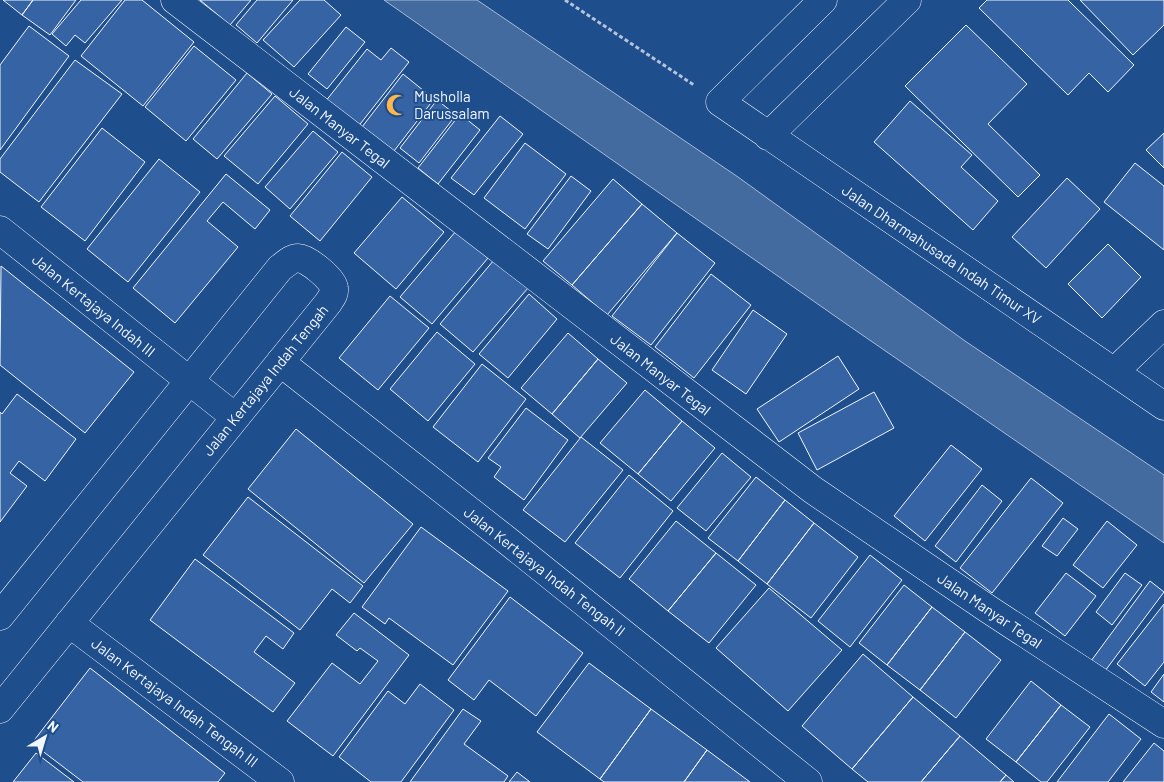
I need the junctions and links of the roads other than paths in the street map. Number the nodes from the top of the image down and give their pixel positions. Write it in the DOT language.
graph roads {
  1 [pos="175,0"];
  2 [pos="823,0"];
  3 [pos="907,0"];
  4 [pos="768,136"];
  5 [pos="0,230"];
  6 [pos="1164,324"];
  7 [pos="280,362"];
  8 [pos="1114,372"];
  9 [pos="188,380"];
  10 [pos="1164,406"];
  11 [pos="235,418"];
  12 [pos="0,616"];
  13 [pos="69,623"];
  14 [pos="0,709"];
  15 [pos="1164,724"];
  16 [pos="280,782"];
  17 [pos="808,782"];
  1 -- 15 [label="street, Jalan Manyar Tegal"];
  2 -- 4 [label="street, Jalan Dharmahusada Indah Timur XV"];
  3 -- 4 [label="street"];
  4 -- 8 [label="street, Jalan Dharmahusada Indah Timur XV"];
  5 -- 9 [label="street, Jalan Kertajaya Indah III"];
  6 -- 8 [label="street"];
  7 -- 9 [label="street, Jalan Kertajaya Indah Tengah"];
  7 -- 11 [label="street, Jalan Kertajaya Indah Tengah"];
  7 -- 17 [label="street, Jalan Kertajaya Indah Tengah II"];
  8 -- 10 [label="street, Jalan Dharmahusada Indah Timur XV"];
  9 -- 11 [label="street, Jalan Kertajaya Indah III"];
  9 -- 12 [label="street, Jalan Kertajaya Indah Tengah"];
  11 -- 13 [label="street, Jalan Kertajaya Indah Tengah"];
  13 -- 14 [label="street, Jalan Kertajaya Indah Tengah"];
  13 -- 16 [label="street, Jalan Kertajaya Indah Tengah III"];
}
